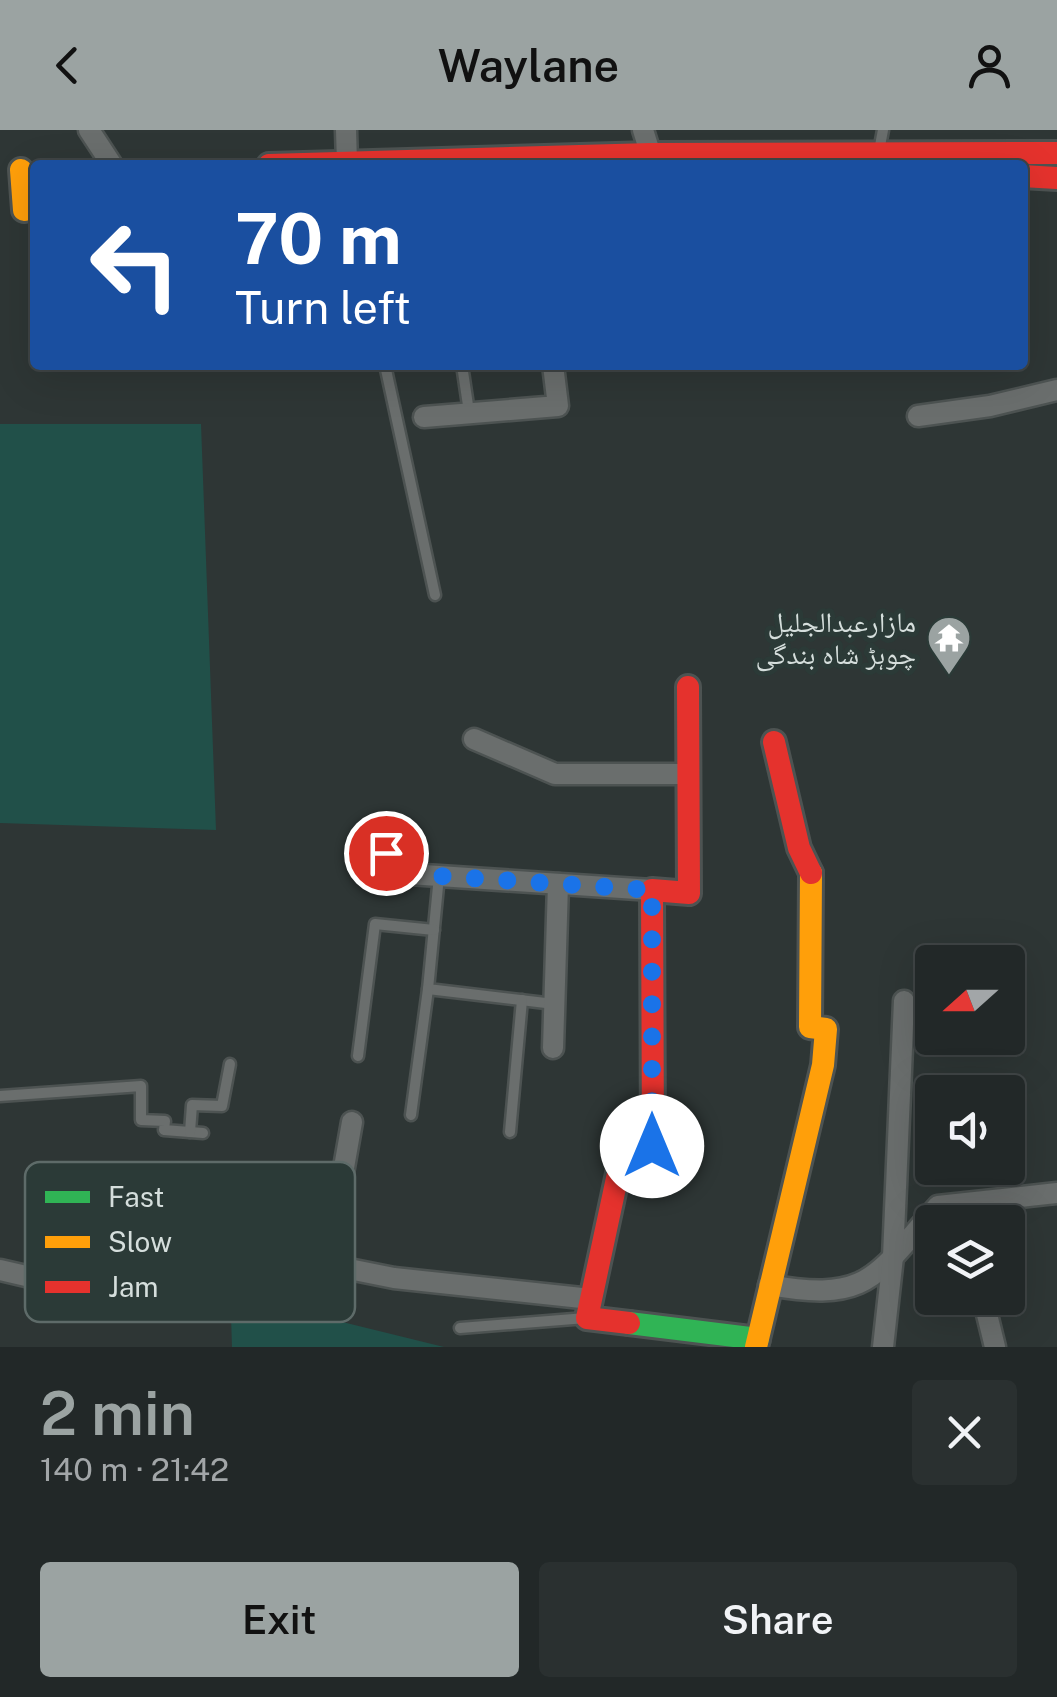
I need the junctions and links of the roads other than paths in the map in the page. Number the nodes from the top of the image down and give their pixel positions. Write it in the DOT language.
graph roads {
  1 [pos="89,130"];
  2 [pos="346,130"];
  3 [pos="643,130"];
  4 [pos="880,141"];
  5 [pos="1057,153"];
  6 [pos="652,159"];
  7 [pos="109,160"];
  8 [pos="347,160"];
  9 [pos="576,160"];
  10 [pos="19,170"];
  11 [pos="1028,176"];
  12 [pos="1057,178"];
  13 [pos="0,210"];
  14 [pos="30,210"];
  15 [pos="386,370"];
  16 [pos="463,370"];
  17 [pos="554,370"];
  18 [pos="1057,390"];
  19 [pos="469,414"];
  20 [pos="918,416"];
  21 [pos="424,418"];
  22 [pos="436,595"];
  23 [pos="688,687"];
  24 [pos="474,739"];
  25 [pos="774,742"];
  26 [pos="688,774"];
  27 [pos="386,853"];
  28 [pos="439,876"];
  29 [pos="558,884"];
  30 [pos="652,890"];
  31 [pos="434,930"];
  32 [pos="428,990"];
  33 [pos="522,1000"];
  34 [pos="904,1001"];
  35 [pos="555,1004"];
  36 [pos="554,1048"];
  37 [pos="358,1056"];
  38 [pos="230,1064"];
  39 [pos="0,1096"];
  40 [pos="411,1114"];
  41 [pos="352,1122"];
  42 [pos="190,1132"];
  43 [pos="510,1132"];
  44 [pos="203,1133"];
  45 [pos="345,1162"];
  46 [pos="1057,1193"];
  47 [pos="993,1205"];
  48 [pos="915,1231"];
  49 [pos="892,1256"];
  50 [pos="0,1270"];
  51 [pos="355,1270"];
  52 [pos="25,1276"];
  53 [pos="769,1285"];
  54 [pos="589,1308"];
  55 [pos="987,1315"];
  56 [pos="460,1328"];
  57 [pos="757,1343"];
  58 [pos="883,1347"];
  59 [pos="995,1347"];
  1 -- 7 [label="street"];
  2 -- 8 [label="street"];
  3 -- 6 [label="street"];
  4 -- 5 [label="street"];
  4 -- 6 [label="street"];
  6 -- 9 [label="street"];
  10 -- 14 [label="street"];
  11 -- 12 [label="street"];
  13 -- 14 [label="street"];
  15 -- 22 [label="lane"];
  16 -- 19 [label="lane"];
  17 -- 19 [label="street"];
  18 -- 20 [label="street"];
  19 -- 21 [label="street"];
  23 -- 26 [label="street"];
  24 -- 26 [label="street"];
  25 -- 53 [label="street"];
  26 -- 30 [label="street"];
  27 -- 28 [label="street"];
  28 -- 29 [label="street"];
  28 -- 31 [label="lane"];
  29 -- 30 [label="street"];
  29 -- 35 [label="street"];
  30 -- 54 [label="street"];
  31 -- 32 [label="lane"];
  31 -- 37 [label="lane"];
  32 -- 33 [label="lane"];
  32 -- 40 [label="lane"];
  33 -- 35 [label="lane"];
  33 -- 43 [label="lane"];
  34 -- 49 [label="street"];
  35 -- 36 [label="street"];
  38 -- 42 [label="lane"];
  39 -- 42 [label="lane"];
  41 -- 45 [label="street"];
  42 -- 44 [label="lane"];
  46 -- 47 [label="street"];
  48 -- 49 [label="street"];
  49 -- 53 [label="street"];
  49 -- 58 [label="street"];
  50 -- 52 [label="street"];
  51 -- 54 [label="street"];
  53 -- 57 [label="street"];
  54 -- 56 [label="lane"];
  54 -- 57 [label="street"];
  55 -- 59 [label="street"];
}
